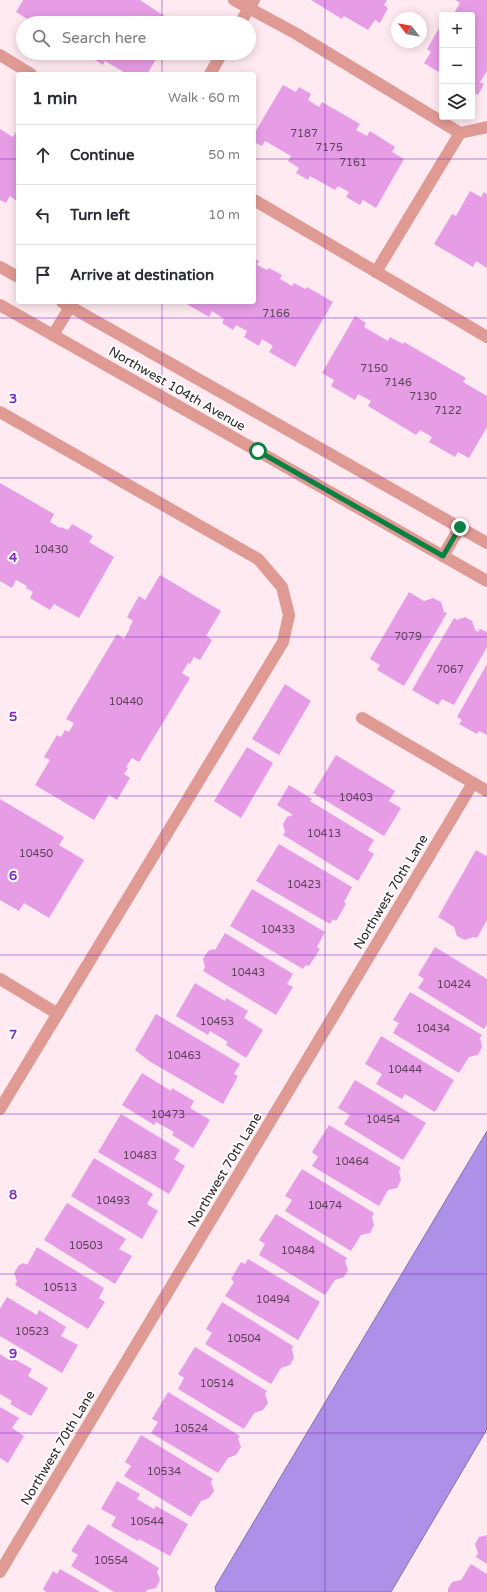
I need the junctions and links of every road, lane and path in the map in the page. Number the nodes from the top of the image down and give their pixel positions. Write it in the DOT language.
graph roads {
  1 [pos="234,0"];
  2 [pos="251,5"];
  3 [pos="244,16"];
  4 [pos="0,55"];
  5 [pos="218,60"];
  6 [pos="28,72"];
  7 [pos="211,72"];
  8 [pos="487,127"];
  9 [pos="460,133"];
  10 [pos="256,201"];
  11 [pos="0,267"];
  12 [pos="376,272"];
  13 [pos="16,276"];
  14 [pos="0,304"];
  15 [pos="69,304"];
  16 [pos="53,334"];
  17 [pos="487,337"];
  18 [pos="0,412"];
  19 [pos="460,527"];
  20 [pos="487,543"];
  21 [pos="443,556"];
  22 [pos="487,581"];
  23 [pos="362,718"];
  24 [pos="473,783"];
  25 [pos="487,791"];
  26 [pos="0,979"];
  27 [pos="58,1014"];
  28 [pos="0,1109"];
  29 [pos="0,1572"];
  1 -- 2 [label="street"];
  2 -- 3 [label="street"];
  2 -- 9 [label="street"];
  4 -- 6 [label="street"];
  5 -- 7 [label="street"];
  8 -- 9 [label="street"];
  9 -- 12 [label="street"];
  10 -- 12 [label="street"];
  11 -- 13 [label="street"];
  12 -- 17 [label="street"];
  14 -- 16 [label="street, Northwest 104th Avenue"];
  15 -- 16 [label="street"];
  15 -- 19 [label="street, Northwest 104th Avenue"];
  16 -- 21 [label="street, Northwest 104th Avenue"];
  18 -- 27 [label="street"];
  19 -- 20 [label="street, Northwest 104th Avenue"];
  19 -- 21 [label="street"];
  21 -- 22 [label="street, Northwest 104th Avenue"];
  23 -- 24 [label="street"];
  24 -- 25 [label="street"];
  24 -- 29 [label="street, Northwest 70th Lane"];
  26 -- 27 [label="street"];
  27 -- 28 [label="street"];
}
